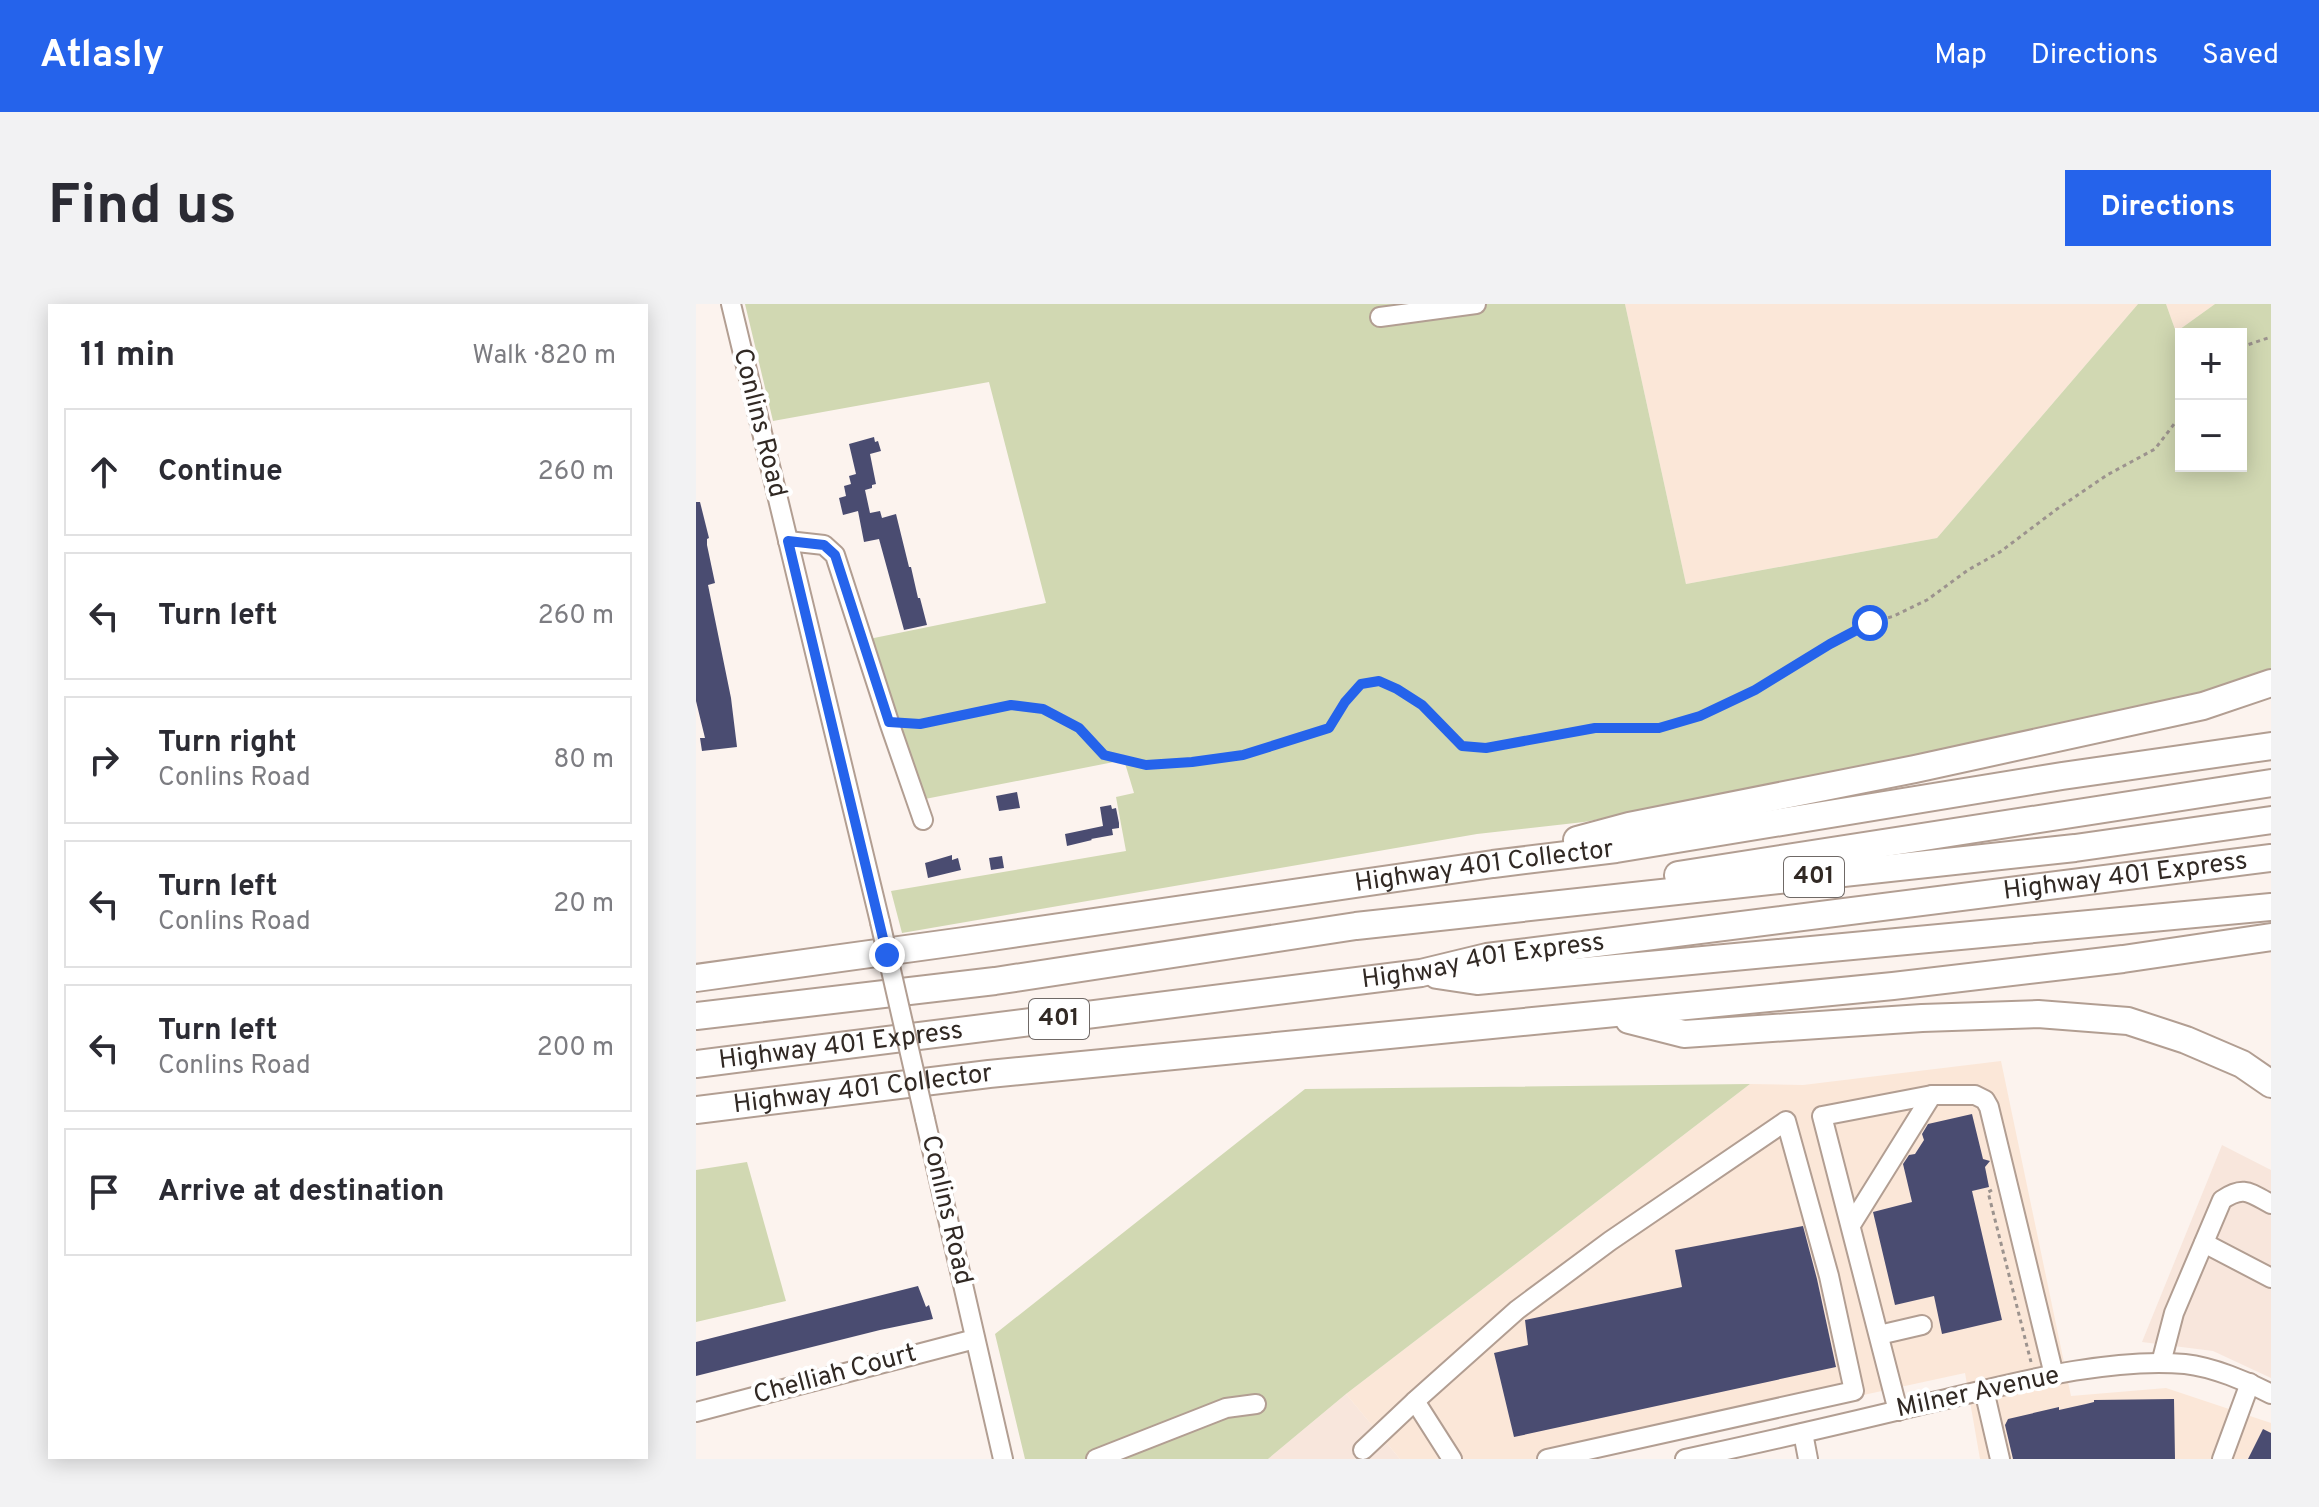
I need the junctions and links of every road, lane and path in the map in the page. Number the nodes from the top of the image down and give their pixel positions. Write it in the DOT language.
graph roads {
  1 [pos="731,304"];
  2 [pos="1476,304"];
  3 [pos="1380,317"];
  4 [pos="2271,337"];
  5 [pos="2247,345"];
  6 [pos="2175,423"];
  7 [pos="788,541"];
  8 [pos="2271,683"];
  9 [pos="889,722"];
  10 [pos="2271,746"];
  11 [pos="2271,783"];
  12 [pos="923,820"];
  13 [pos="2271,820"];
  14 [pos="2271,858"];
  15 [pos="1493,864"];
  16 [pos="2271,907"];
  17 [pos="1356,926"];
  18 [pos="2271,937"];
  19 [pos="1421,973"];
  20 [pos="696,978"];
  21 [pos="1610,1015"];
  22 [pos="696,1016"];
  23 [pos="696,1064"];
  24 [pos="2271,1084"];
  25 [pos="1932,1095"];
  26 [pos="696,1110"];
  27 [pos="2008,1185"];
  28 [pos="2271,1204"];
  29 [pos="1851,1225"];
  30 [pos="2204,1243"];
  31 [pos="2271,1278"];
  32 [pos="1922,1325"];
  33 [pos="1879,1335"];
  34 [pos="975,1339"];
  35 [pos="2031,1362"];
  36 [pos="2161,1363"];
  37 [pos="2054,1375"];
  38 [pos="2250,1383"];
  39 [pos="1984,1390"];
  40 [pos="2271,1394"];
  41 [pos="1415,1401"];
  42 [pos="1256,1404"];
  43 [pos="1898,1411"];
  44 [pos="696,1412"];
  45 [pos="1803,1433"];
  46 [pos="1363,1450"];
  47 [pos="1003,1459"];
  48 [pos="1096,1459"];
  49 [pos="1452,1459"];
  50 [pos="1547,1459"];
  51 [pos="1685,1459"];
  52 [pos="1808,1459"];
  53 [pos="2000,1459"];
  54 [pos="2222,1459"];
  1 -- 7 [label="street, Conlins Road"];
  2 -- 3 [label="street"];
  4 -- 5 [label="path"];
  6 -- 9 [label="path"];
  7 -- 9 [label="street"];
  7 -- 34 [label="street, Conlins Road, bridge"];
  8 -- 15 [label="highway"];
  9 -- 12 [label="street"];
  10 -- 15 [label="highway, Highway 401 Collector / 401"];
  11 -- 17 [label="highway"];
  13 -- 17 [label="highway, Highway 401 Express / 401"];
  14 -- 19 [label="highway, Highway 401 Express / 401"];
  15 -- 20 [label="highway, Highway 401 Collector / 401"];
  16 -- 19 [label="highway"];
  17 -- 22 [label="highway, Highway 401 Express / 401"];
  18 -- 21 [label="highway, Highway 401 Collector / 401"];
  19 -- 23 [label="highway, Highway 401 Express / 401"];
  21 -- 24 [label="highway"];
  21 -- 26 [label="highway, Highway 401 Collector / 401"];
  25 -- 27 [label="street"];
  25 -- 29 [label="street"];
  25 -- 29 [label="street"];
  27 -- 35 [label="path"];
  27 -- 37 [label="street"];
  28 -- 30 [label="street"];
  29 -- 33 [label="street"];
  30 -- 31 [label="street"];
  30 -- 36 [label="street"];
  32 -- 33 [label="street"];
  33 -- 43 [label="street"];
  34 -- 44 [label="street, Chelliah Court"];
  34 -- 47 [label="street, Conlins Road"];
  36 -- 37 [label="street, Milner Avenue"];
  36 -- 38 [label="street, Milner Avenue"];
  37 -- 39 [label="street, Milner Avenue"];
  38 -- 40 [label="street, Milner Avenue"];
  38 -- 54 [label="street"];
  39 -- 43 [label="street, Milner Avenue"];
  39 -- 53 [label="street"];
  41 -- 46 [label="street"];
  41 -- 49 [label="street"];
  41 -- 50 [label="street"];
  42 -- 48 [label="street"];
  43 -- 45 [label="street, Milner Avenue"];
  45 -- 51 [label="street, Milner Avenue"];
  45 -- 52 [label="street"];
}
